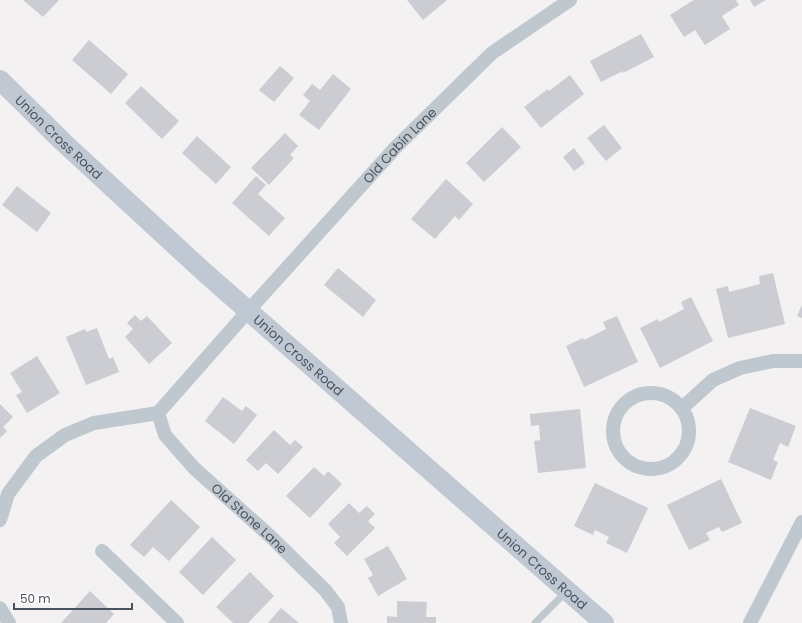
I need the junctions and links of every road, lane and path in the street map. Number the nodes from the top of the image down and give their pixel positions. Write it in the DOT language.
graph roads {
  1 [pos="570,0"];
  2 [pos="0,80"];
  3 [pos="248,310"];
  4 [pos="802,361"];
  5 [pos="682,408"];
  6 [pos="158,413"];
  7 [pos="0,520"];
  8 [pos="802,522"];
  9 [pos="102,551"];
  10 [pos="567,591"];
  11 [pos="0,608"];
  12 [pos="9,623"];
  13 [pos="177,623"];
  14 [pos="341,623"];
  15 [pos="536,623"];
  16 [pos="604,623"];
  17 [pos="750,623"];
  1 -- 3 [label="street, Old Cabin Lane"];
  2 -- 3 [label="main road, Union Cross Road"];
  3 -- 6 [label="street"];
  3 -- 10 [label="main road, Union Cross Road"];
  4 -- 5 [label="street"];
  5 -- 5 [label="street"];
  6 -- 7 [label="street"];
  6 -- 14 [label="street, Old Stone Lane"];
  8 -- 17 [label="street"];
  9 -- 13 [label="street"];
  10 -- 15 [label="lane"];
  10 -- 16 [label="main road, Union Cross Road"];
  11 -- 12 [label="street"];
}
